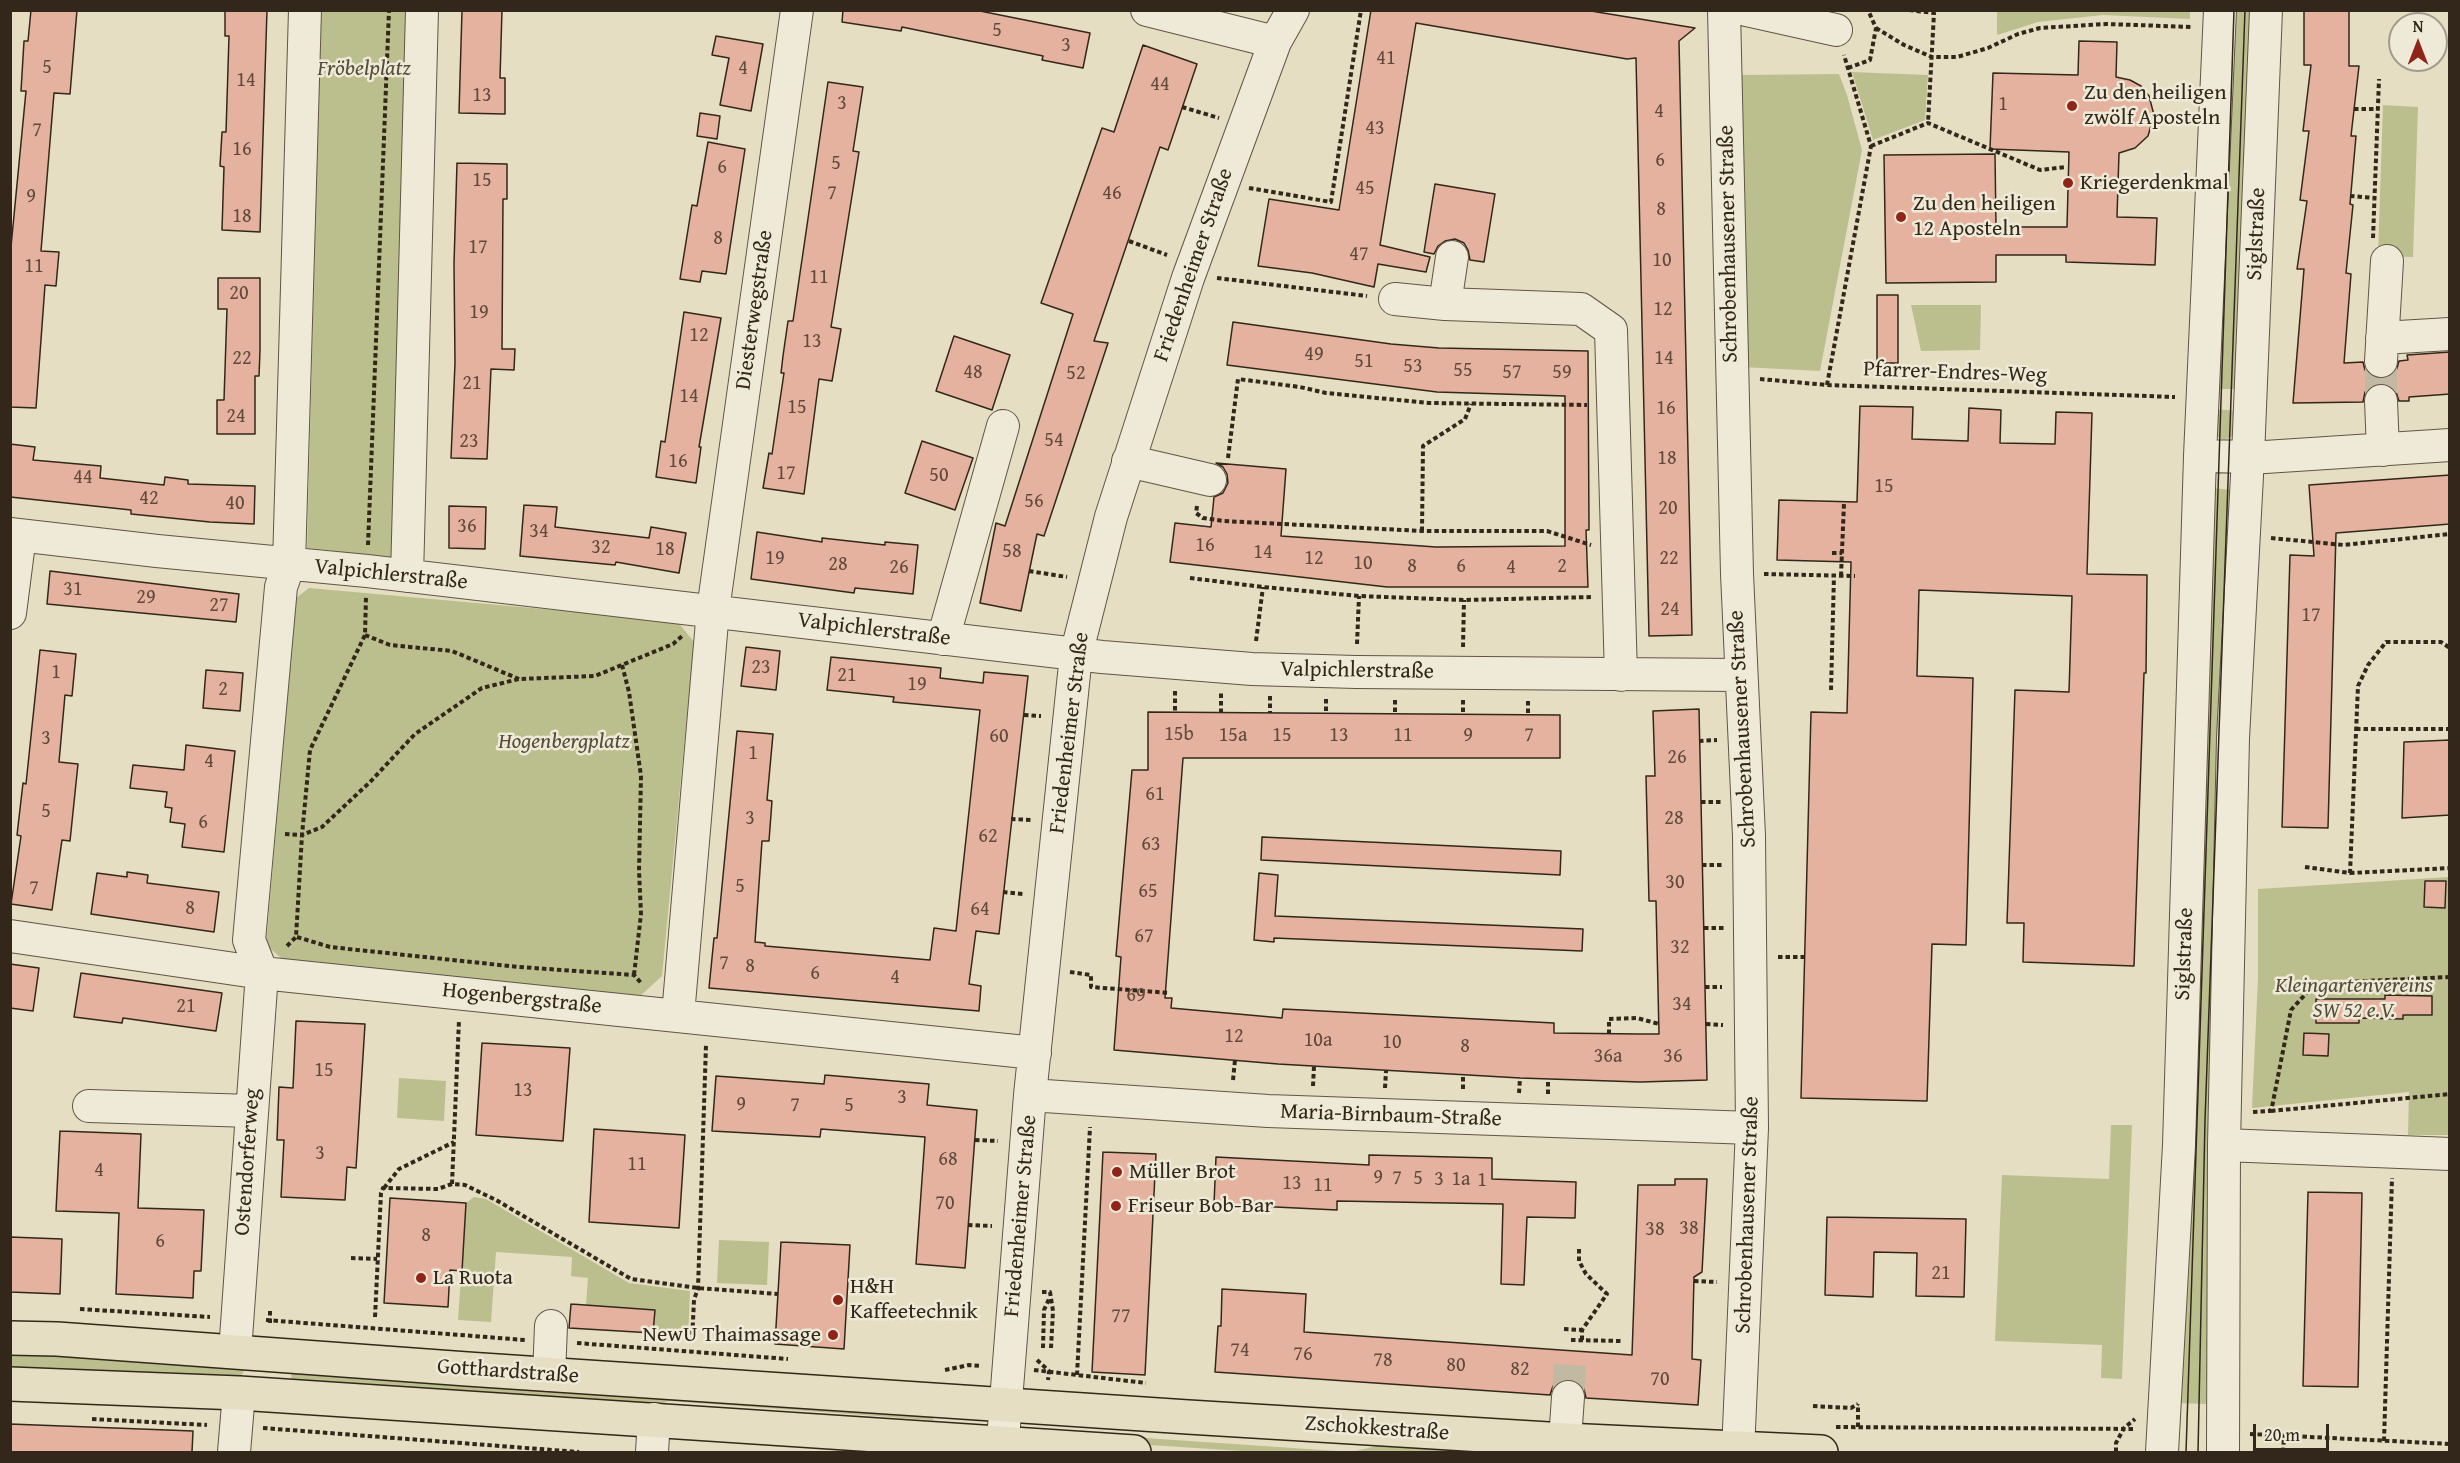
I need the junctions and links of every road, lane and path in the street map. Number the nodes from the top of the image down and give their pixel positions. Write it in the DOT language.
graph roads {
  1 [pos="305,10"];
  2 [pos="389,10"];
  3 [pos="422,10"];
  4 [pos="797,10"];
  5 [pos="1147,10"];
  6 [pos="1293,10"];
  7 [pos="1361,10"];
  8 [pos="1724,10"];
  9 [pos="1746,10"];
  10 [pos="1868,10"];
  11 [pos="1909,10"];
  12 [pos="2220,10"];
  13 [pos="2266,10"];
  14 [pos="2193,27"];
  15 [pos="1876,28"];
  16 [pos="1836,30"];
  17 [pos="1275,42"];
  18 [pos="1932,57"];
  19 [pos="1848,68"];
  20 [pos="2379,79"];
  21 [pos="1182,107"];
  22 [pos="2354,109"];
  23 [pos="2378,109"];
  24 [pos="1928,123"];
  25 [pos="1243,126"];
  26 [pos="1871,146"];
  27 [pos="2067,167"];
  28 [pos="1242,187"];
  29 [pos="2350,196"];
  30 [pos="2375,198"];
  31 [pos="1129,241"];
  32 [pos="2380,252"];
  33 [pos="1452,257"];
  34 [pos="1202,270"];
  35 [pos="1395,299"];
  36 [pos="1445,304"];
  37 [pos="2450,333"];
  38 [pos="1731,376"];
  39 [pos="1827,385"];
  40 [pos="2179,397"];
  41 [pos="2381,401"];
  42 [pos="1471,404"];
  43 [pos="1614,405"];
  44 [pos="1003,426"];
  45 [pos="2450,445"];
  46 [pos="2383,450"];
  47 [pos="2200,456"];
  48 [pos="2248,457"];
  49 [pos="1128,461"];
  50 [pos="1213,473"];
  51 [pos="1844,503"];
  52 [pos="1422,531"];
  53 [pos="15,534"];
  54 [pos="2450,534"];
  55 [pos="2244,535"];
  56 [pos="1618,552"];
  57 [pos="1832,553"];
  58 [pos="1842,553"];
  59 [pos="289,564"];
  60 [pos="367,571"];
  61 [pos="1029,571"];
  62 [pos="1737,573"];
  63 [pos="1834,575"];
  64 [pos="407,576"];
  65 [pos="1841,576"];
  66 [pos="1855,576"];
  67 [pos="1190,578"];
  68 [pos="1073,579"];
  69 [pos="1263,588"];
  70 [pos="1359,596"];
  71 [pos="1619,596"];
  72 [pos="1464,600"];
  73 [pos="713,610"];
  74 [pos="10,613"];
  75 [pos="365,635"];
  76 [pos="943,639"];
  77 [pos="673,644"];
  78 [pos="2450,648"];
  79 [pos="1076,655"];
  80 [pos="622,665"];
  81 [pos="1252,669"];
  82 [pos="1356,672"];
  83 [pos="1462,673"];
  84 [pos="1621,675"];
  85 [pos="1740,675"];
  86 [pos="519,679"];
  87 [pos="1832,690"];
  88 [pos="2356,729"];
  89 [pos="2450,729"];
  90 [pos="260,831"];
  91 [pos="302,835"];
  92 [pos="2305,867"];
  93 [pos="2450,868"];
  94 [pos="2350,873"];
  95 [pos="10,936"];
  96 [pos="1060,969"];
  97 [pos="261,973"];
  98 [pos="634,975"];
  99 [pos="2450,977"];
  100 [pos="460,993"];
  101 [pos="1170,993"];
  102 [pos="692,1016"];
  103 [pos="1659,1024"];
  104 [pos="1609,1034"];
  105 [pos="1035,1053"];
  106 [pos="2450,1094"];
  107 [pos="1030,1095"];
  108 [pos="1092,1099"];
  109 [pos="89,1106"];
  110 [pos="252,1111"];
  111 [pos="2270,1111"];
  112 [pos="2243,1113"];
  113 [pos="1752,1128"];
  114 [pos="454,1142"];
  115 [pos="2224,1145"];
  116 [pos="2392,1152"];
  117 [pos="2450,1154"];
  118 [pos="452,1184"];
  119 [pos="383,1188"];
  120 [pos="1579,1249"];
  121 [pos="351,1258"];
  122 [pos="378,1259"];
  123 [pos="1040,1282"];
  124 [pos="698,1288"];
  125 [pos="1040,1292"];
  126 [pos="778,1294"];
  127 [pos="1050,1298"];
  128 [pos="1039,1302"];
  129 [pos="1038,1312"];
  130 [pos="375,1317"];
  131 [pos="1037,1322"];
  132 [pos="551,1326"];
  133 [pos="1564,1329"];
  134 [pos="1582,1330"];
  135 [pos="10,1338"];
  136 [pos="1571,1340"];
  137 [pos="1582,1340"];
  138 [pos="1622,1341"];
  139 [pos="692,1342"];
  140 [pos="1043,1348"];
  141 [pos="1052,1348"];
  142 [pos="235,1352"];
  143 [pos="549,1375"];
  144 [pos="1077,1375"];
  145 [pos="10,1384"];
  146 [pos="239,1393"];
  147 [pos="1568,1396"];
  148 [pos="1851,1400"];
  149 [pos="1006,1404"];
  150 [pos="1858,1404"];
  151 [pos="1813,1406"];
  152 [pos="82,1418"];
  153 [pos="654,1419"];
  154 [pos="1858,1427"];
  155 [pos="2284,1437"];
  156 [pos="235,1440"];
  157 [pos="1565,1440"];
  158 [pos="2384,1442"];
  159 [pos="1003,1448"];
  160 [pos="1739,1450"];
  161 [pos="579,1452"];
  162 [pos="652,1452"];
  163 [pos="1134,1452"];
  164 [pos="1821,1452"];
  165 [pos="2162,1452"];
  166 [pos="2223,1452"];
  167 [pos="2283,1452"];
  1 -- 59 [label="street"];
  2 -- 60 [label="path"];
  3 -- 64 [label="street"];
  4 -- 73 [label="street, Diesterwegstraße"];
  5 -- 17 [label="street"];
  6 -- 17 [label="street, Friedenheimer Straße"];
  7 -- 28 [label="path"];
  8 -- 38 [label="street, Schrobenhausener Straße"];
  9 -- 16 [label="street"];
  10 -- 15 [label="path"];
  11 -- 18 [label="path"];
  12 -- 47 [label="street, Siglstraße"];
  13 -- 48 [label="street, Siglstraße"];
  14 -- 18 [label="path"];
  15 -- 18 [label="path"];
  15 -- 19 [label="path"];
  16 -- 19 [label="path"];
  17 -- 25 [label="street, Friedenheimer Straße"];
  18 -- 24 [label="path"];
  19 -- 26 [label="path"];
  20 -- 23 [label="path"];
  21 -- 25 [label="path"];
  22 -- 23 [label="path"];
  23 -- 30 [label="path"];
  24 -- 26 [label="path"];
  24 -- 27 [label="path"];
  25 -- 34 [label="street, Friedenheimer Straße"];
  26 -- 39 [label="path"];
  29 -- 30 [label="path"];
  30 -- 32 [label="path"];
  31 -- 34 [label="path"];
  32 -- 37 [label="street"];
  33 -- 36 [label="street"];
  34 -- 35 [label="path"];
  34 -- 49 [label="street, Friedenheimer Straße"];
  35 -- 36 [label="street"];
  36 -- 43 [label="street"];
  38 -- 39 [label="path, Pfarrer-Endres-Weg"];
  38 -- 62 [label="street, Schrobenhausener Straße"];
  39 -- 40 [label="path, Pfarrer-Endres-Weg"];
  41 -- 46 [label="street"];
  42 -- 43 [label="path"];
  42 -- 50 [label="path"];
  42 -- 52 [label="path"];
  43 -- 56 [label="street"];
  44 -- 76 [label="street"];
  45 -- 46 [label="street"];
  46 -- 48 [label="street"];
  47 -- 48 [label="street"];
  47 -- 165 [label="street, Siglstraße"];
  48 -- 55 [label="street, Siglstraße"];
  49 -- 50 [label="street"];
  49 -- 79 [label="street, Friedenheimer Straße"];
  50 -- 52 [label="path"];
  51 -- 58 [label="path"];
  52 -- 56 [label="path"];
  53 -- 59 [label="street, Valpichlerstraße"];
  53 -- 74 [label="street"];
  54 -- 55 [label="path"];
  55 -- 115 [label="street, Siglstraße"];
  56 -- 71 [label="street"];
  57 -- 58 [label="path"];
  58 -- 65 [label="path"];
  59 -- 60 [label="street, Valpichlerstraße"];
  59 -- 90 [label="street"];
  60 -- 64 [label="street, Valpichlerstraße"];
  60 -- 75 [label="path"];
  61 -- 68 [label="path"];
  62 -- 63 [label="path"];
  62 -- 85 [label="street, Schrobenhausener Straße"];
  63 -- 65 [label="path"];
  63 -- 87 [label="path"];
  64 -- 73 [label="street, Valpichlerstraße"];
  65 -- 66 [label="path"];
  67 -- 69 [label="path"];
  69 -- 70 [label="path"];
  69 -- 81 [label="path"];
  70 -- 72 [label="path"];
  70 -- 82 [label="path"];
  71 -- 72 [label="path"];
  71 -- 84 [label="street"];
  72 -- 83 [label="path"];
  73 -- 76 [label="street, Valpichlerstraße"];
  73 -- 102 [label="street"];
  75 -- 86 [label="path"];
  75 -- 91 [label="path"];
  76 -- 79 [label="street, Valpichlerstraße"];
  77 -- 80 [label="path"];
  78 -- 88 [label="path"];
  79 -- 81 [label="street, Valpichlerstraße"];
  79 -- 96 [label="street, Friedenheimer Straße"];
  80 -- 86 [label="path"];
  80 -- 98 [label="path"];
  81 -- 82 [label="street, Valpichlerstraße"];
  82 -- 83 [label="street, Valpichlerstraße"];
  83 -- 84 [label="street, Valpichlerstraße"];
  84 -- 85 [label="street, Valpichlerstraße"];
  85 -- 113 [label="street, Schrobenhausener Straße"];
  86 -- 91 [label="path"];
  88 -- 89 [label="path"];
  88 -- 94 [label="path"];
  90 -- 91 [label="path"];
  90 -- 97 [label="street"];
  91 -- 97 [label="path"];
  92 -- 94 [label="path"];
  93 -- 94 [label="path"];
  95 -- 97 [label="street, Hogenbergstraße"];
  96 -- 101 [label="path"];
  96 -- 105 [label="street, Friedenheimer Straße"];
  97 -- 100 [label="street, Hogenbergstraße"];
  97 -- 110 [label="street, Ostendorferweg"];
  99 -- 111 [label="path"];
  100 -- 102 [label="street, Hogenbergstraße"];
  100 -- 114 [label="path"];
  102 -- 105 [label="street, Hogenbergstraße"];
  102 -- 124 [label="path"];
  103 -- 104 [label="path"];
  105 -- 107 [label="street, Friedenheimer Straße"];
  106 -- 111 [label="path"];
  107 -- 108 [label="street, Maria-Birnbaum-Straße"];
  107 -- 149 [label="street, Friedenheimer Straße"];
  108 -- 113 [label="street, Maria-Birnbaum-Straße"];
  108 -- 144 [label="path"];
  109 -- 110 [label="street"];
  110 -- 142 [label="street, Ostendorferweg"];
  111 -- 112 [label="path"];
  113 -- 160 [label="street, Schrobenhausener Straße"];
  114 -- 118 [label="path"];
  114 -- 119 [label="path"];
  115 -- 116 [label="street"];
  115 -- 166 [label="street, Siglstraße"];
  116 -- 117 [label="street"];
  116 -- 158 [label="path"];
  118 -- 119 [label="path"];
  118 -- 124 [label="path"];
  119 -- 122 [label="path"];
  120 -- 134 [label="path"];
  121 -- 122 [label="path"];
  122 -- 130 [label="path"];
  123 -- 125 [label="path"];
  124 -- 126 [label="path"];
  124 -- 139 [label="path"];
  125 -- 127 [label="path"];
  125 -- 128 [label="path"];
  127 -- 140 [label="path"];
  127 -- 141 [label="path"];
  129 -- 131 [label="path"];
  132 -- 143 [label="street"];
  133 -- 134 [label="path"];
  134 -- 137 [label="path"];
  135 -- 142 [label="main road, Gotthardstraße"];
  136 -- 137 [label="path"];
  137 -- 138 [label="path"];
  142 -- 143 [label="main road, Gotthardstraße"];
  143 -- 149 [label="main road, Gotthardstraße"];
  145 -- 146 [label="main road, Gotthardstraße"];
  146 -- 153 [label="main road, Gotthardstraße"];
  146 -- 156 [label="street"];
  147 -- 157 [label="street"];
  148 -- 150 [label="path"];
  149 -- 157 [label="main road, Zschokkestraße"];
  149 -- 159 [label="street, Friedenheimer Straße"];
  150 -- 151 [label="path"];
  150 -- 154 [label="path"];
  152 -- 156 [label="path"];
  153 -- 159 [label="main road, Gotthardstraße"];
  153 -- 162 [label="street"];
  155 -- 167 [label="path"];
  156 -- 161 [label="path"];
  157 -- 160 [label="main road, Zschokkestraße"];
  159 -- 163 [label="main road"];
  160 -- 164 [label="main road, Zschokkestraße"];
}
